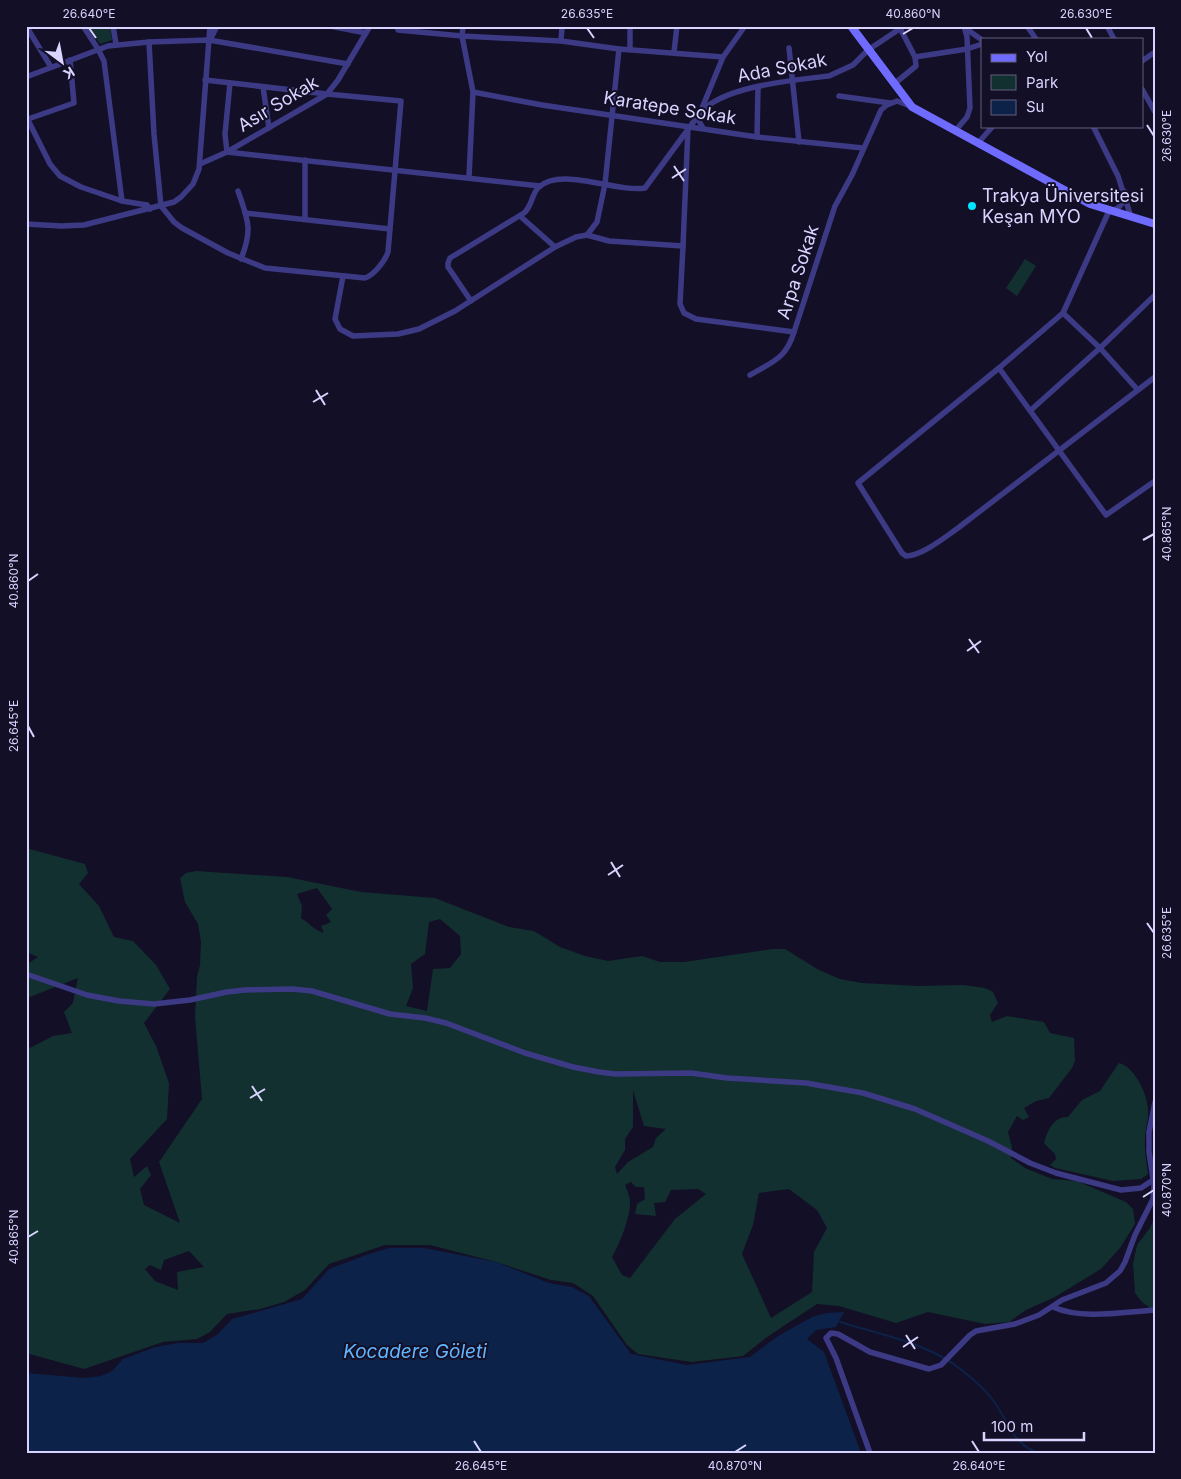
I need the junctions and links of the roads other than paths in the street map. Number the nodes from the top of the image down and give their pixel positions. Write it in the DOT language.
graph roads {
  1 [pos="26,26"];
  2 [pos="83,26"];
  3 [pos="113,26"];
  4 [pos="210,26"];
  5 [pos="217,26"];
  6 [pos="330,26"];
  7 [pos="370,26"];
  8 [pos="399,26"];
  9 [pos="463,26"];
  10 [pos="562,26"];
  11 [pos="630,26"];
  12 [pos="677,26"];
  13 [pos="745,26"];
  14 [pos="851,26"];
  15 [pos="1107,26"];
  16 [pos="964,27"];
  17 [pos="1028,27"];
  18 [pos="902,28"];
  19 [pos="366,33"];
  20 [pos="462,36"];
  21 [pos="1035,38"];
  22 [pos="1113,38"];
  23 [pos="981,39"];
  24 [pos="210,40"];
  25 [pos="149,42"];
  26 [pos="561,42"];
  27 [pos="116,44"];
  28 [pos="981,44"];
  29 [pos="789,48"];
  30 [pos="98,49"];
  31 [pos="619,49"];
  32 [pos="630,49"];
  33 [pos="967,49"];
  34 [pos="868,50"];
  35 [pos="674,52"];
  36 [pos="1155,52"];
  37 [pos="723,57"];
  38 [pos="915,57"];
  39 [pos="70,60"];
  40 [pos="1144,60"];
  41 [pos="348,64"];
  42 [pos="52,67"];
  43 [pos="26,77"];
  44 [pos="205,80"];
  45 [pos="793,80"];
  46 [pos="230,83"];
  47 [pos="896,86"];
  48 [pos="263,87"];
  49 [pos="758,87"];
  50 [pos="473,92"];
  51 [pos="1144,93"];
  52 [pos="327,94"];
  53 [pos="840,96"];
  54 [pos="892,102"];
  55 [pos="912,107"];
  56 [pos="1155,112"];
  57 [pos="700,113"];
  58 [pos="613,114"];
  59 [pos="27,117"];
  60 [pos="688,126"];
  61 [pos="269,128"];
  62 [pos="991,128"];
  63 [pos="1094,128"];
  64 [pos="703,129"];
  65 [pos="955,131"];
  66 [pos="757,137"];
  67 [pos="799,142"];
  68 [pos="978,143"];
  69 [pos="863,148"];
  70 [pos="227,152"];
  71 [pos="305,160"];
  72 [pos="200,164"];
  73 [pos="396,171"];
  74 [pos="469,177"];
  75 [pos="526,184"];
  76 [pos="605,184"];
  77 [pos="540,186"];
  78 [pos="238,191"];
  79 [pos="1124,191"];
  80 [pos="534,193"];
  81 [pos="122,200"];
  82 [pos="161,206"];
  83 [pos="150,209"];
  84 [pos="1109,211"];
  85 [pos="245,213"];
  86 [pos="520,216"];
  87 [pos="1131,217"];
  88 [pos="306,219"];
  89 [pos="1155,223"];
  90 [pos="26,224"];
  91 [pos="390,229"];
  92 [pos="587,235"];
  93 [pos="684,246"];
  94 [pos="555,247"];
  95 [pos="241,259"];
  96 [pos="343,276"];
  97 [pos="1155,295"];
  98 [pos="471,301"];
  99 [pos="1064,313"];
  100 [pos="794,332"];
  101 [pos="1100,348"];
  102 [pos="1000,368"];
  103 [pos="750,375"];
  104 [pos="1155,376"];
  105 [pos="1137,389"];
  106 [pos="1031,410"];
  107 [pos="1058,450"];
  108 [pos="1155,481"];
  109 [pos="26,974"];
  110 [pos="1155,1102"];
  111 [pos="1153,1180"];
  112 [pos="1053,1307"];
  113 [pos="1155,1310"];
  114 [pos="870,1453"];
  1 -- 42 [label="street"];
  2 -- 30 [label="street"];
  3 -- 27 [label="street"];
  4 -- 24 [label="street"];
  5 -- 24 [label="street"];
  6 -- 19 [label="street"];
  7 -- 19 [label="street, Asır Sokak"];
  8 -- 20 [label="street"];
  9 -- 20 [label="street"];
  10 -- 26 [label="street"];
  11 -- 32 [label="street"];
  12 -- 35 [label="street"];
  13 -- 37 [label="street"];
  14 -- 34 [label="main road"];
  15 -- 22 [label="street"];
  16 -- 23 [label="street"];
  16 -- 33 [label="street"];
  17 -- 21 [label="street"];
  18 -- 34 [label="street, Ada Sokak"];
  18 -- 38 [label="street"];
  19 -- 41 [label="street, Asır Sokak"];
  20 -- 26 [label="street"];
  20 -- 50 [label="street"];
  24 -- 25 [label="street"];
  24 -- 41 [label="street"];
  24 -- 44 [label="street"];
  25 -- 27 [label="street"];
  25 -- 82 [label="street"];
  26 -- 31 [label="street"];
  27 -- 30 [label="street"];
  28 -- 33 [label="street"];
  29 -- 45 [label="street"];
  30 -- 39 [label="street"];
  30 -- 81 [label="street"];
  31 -- 32 [label="street"];
  31 -- 58 [label="street"];
  32 -- 35 [label="street"];
  33 -- 38 [label="street"];
  33 -- 65 [label="street"];
  34 -- 45 [label="street, Ada Sokak"];
  34 -- 47 [label="main road"];
  35 -- 37 [label="street"];
  36 -- 40 [label="street"];
  37 -- 57 [label="street"];
  38 -- 47 [label="street"];
  39 -- 42 [label="street"];
  39 -- 59 [label="street"];
  41 -- 52 [label="street, Asır Sokak"];
  42 -- 43 [label="street"];
  44 -- 46 [label="street"];
  44 -- 72 [label="street"];
  45 -- 49 [label="street, Ada Sokak"];
  45 -- 67 [label="street"];
  46 -- 48 [label="street"];
  46 -- 70 [label="street"];
  47 -- 54 [label="street"];
  47 -- 55 [label="main road"];
  48 -- 52 [label="street"];
  48 -- 61 [label="street"];
  49 -- 57 [label="street, Ada Sokak"];
  49 -- 66 [label="street"];
  50 -- 58 [label="street, Karatepe Sokak"];
  50 -- 74 [label="street"];
  51 -- 56 [label="street"];
  52 -- 61 [label="street, Asır Sokak"];
  52 -- 73 [label="street"];
  53 -- 54 [label="street"];
  54 -- 55 [label="street"];
  54 -- 69 [label="street, Arpa Sokak"];
  55 -- 65 [label="main road"];
  57 -- 60 [label="street"];
  57 -- 64 [label="street"];
  58 -- 60 [label="street, Karatepe Sokak"];
  58 -- 76 [label="street"];
  59 -- 81 [label="street"];
  60 -- 64 [label="street, Karatepe Sokak"];
  60 -- 76 [label="street"];
  60 -- 93 [label="street"];
  61 -- 70 [label="street, Asır Sokak"];
  62 -- 68 [label="street"];
  63 -- 79 [label="street"];
  64 -- 66 [label="street, Karatepe Sokak"];
  65 -- 68 [label="main road"];
  66 -- 67 [label="street, Karatepe Sokak"];
  67 -- 69 [label="street, Karatepe Sokak"];
  68 -- 84 [label="main road"];
  69 -- 100 [label="street, Arpa Sokak"];
  70 -- 71 [label="street"];
  70 -- 72 [label="street, Asır Sokak"];
  71 -- 73 [label="street"];
  71 -- 88 [label="street"];
  72 -- 82 [label="street"];
  73 -- 74 [label="street"];
  73 -- 91 [label="street"];
  74 -- 75 [label="street"];
  75 -- 77 [label="street"];
  75 -- 80 [label="street"];
  76 -- 77 [label="street"];
  76 -- 92 [label="street"];
  77 -- 80 [label="street"];
  78 -- 85 [label="street"];
  79 -- 84 [label="street"];
  79 -- 87 [label="street"];
  80 -- 86 [label="street"];
  81 -- 83 [label="street"];
  82 -- 83 [label="street"];
  82 -- 95 [label="street"];
  83 -- 90 [label="street"];
  84 -- 87 [label="main road"];
  84 -- 99 [label="street"];
  85 -- 88 [label="street"];
  85 -- 95 [label="street"];
  86 -- 94 [label="street"];
  86 -- 98 [label="street"];
  87 -- 89 [label="main road"];
  88 -- 91 [label="street"];
  91 -- 96 [label="street"];
  92 -- 93 [label="street"];
  92 -- 94 [label="street"];
  93 -- 100 [label="street, Arpa Sokak"];
  94 -- 98 [label="street"];
  95 -- 96 [label="street"];
  96 -- 98 [label="street"];
  97 -- 101 [label="street"];
  99 -- 101 [label="street"];
  99 -- 102 [label="street"];
  100 -- 103 [label="street"];
  101 -- 105 [label="street"];
  101 -- 106 [label="street"];
  102 -- 106 [label="street"];
  102 -- 107 [label="street"];
  104 -- 105 [label="street"];
  105 -- 107 [label="street"];
  106 -- 107 [label="street"];
  107 -- 108 [label="street"];
  109 -- 111 [label="street"];
  110 -- 111 [label="street"];
  111 -- 112 [label="street"];
  112 -- 113 [label="street"];
  112 -- 114 [label="street"];
}
